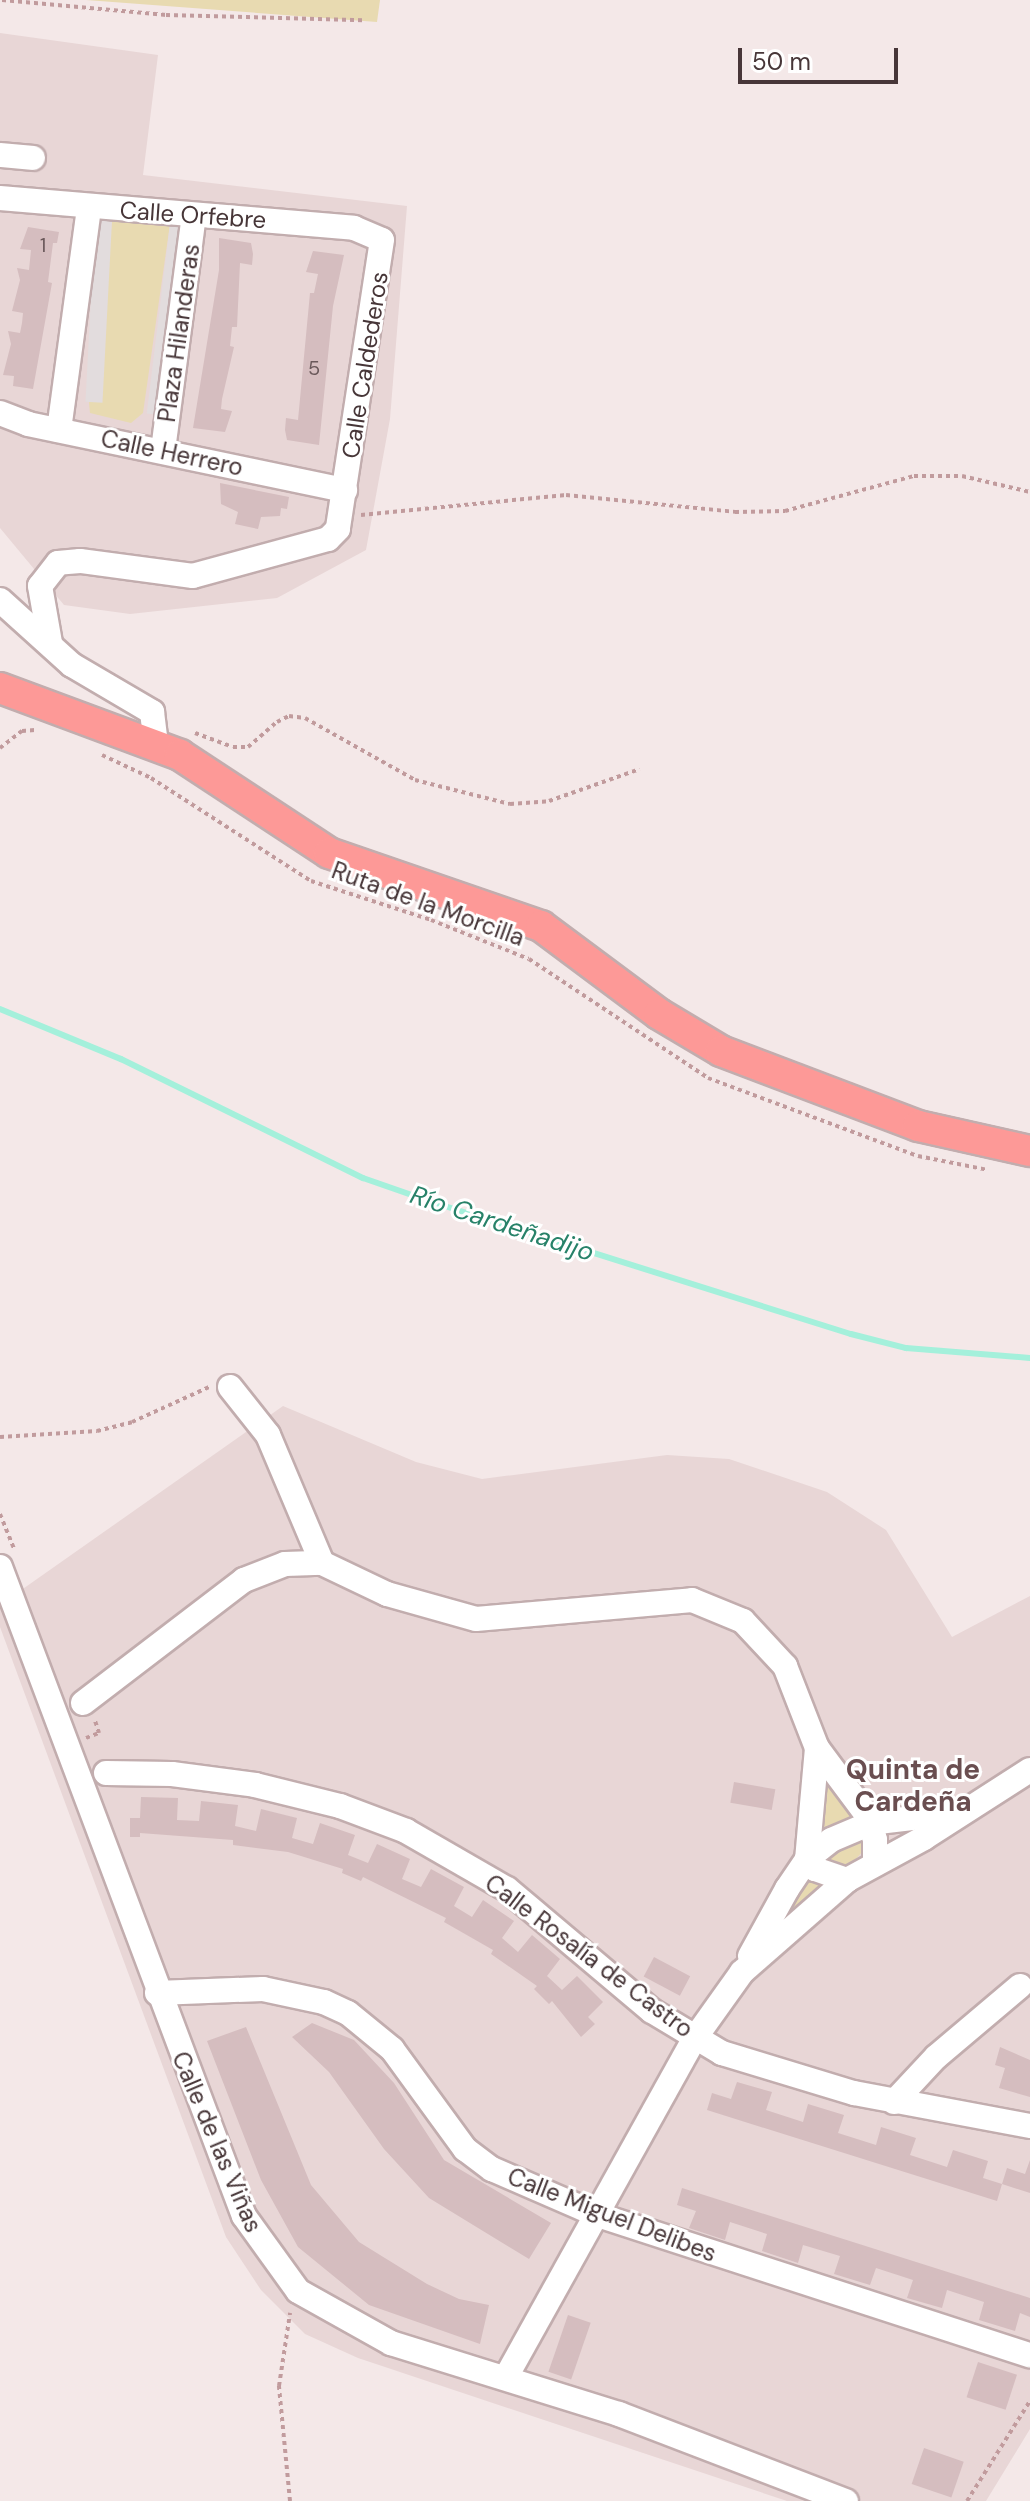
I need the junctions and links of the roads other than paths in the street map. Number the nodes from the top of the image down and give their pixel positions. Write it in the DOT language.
graph roads {
  1 [pos="0,155"];
  2 [pos="33,158"];
  3 [pos="0,198"];
  4 [pos="89,207"];
  5 [pos="194,216"];
  6 [pos="382,240"];
  7 [pos="0,413"];
  8 [pos="59,430"];
  9 [pos="163,450"];
  10 [pos="345,490"];
  11 [pos="0,600"];
  12 [pos="50,643"];
  13 [pos="0,688"];
  14 [pos="164,742"];
  15 [pos="1030,1151"];
  16 [pos="230,1387"];
  17 [pos="322,1563"];
  18 [pos="0,1567"];
  19 [pos="83,1703"];
  20 [pos="817,1748"];
  21 [pos="1030,1770"];
  22 [pos="106,1773"];
  23 [pos="962,1812"];
  24 [pos="871,1823"];
  25 [pos="807,1859"];
  26 [pos="875,1863"];
  27 [pos="847,1880"];
  28 [pos="742,1972"];
  29 [pos="1020,1986"];
  30 [pos="157,1993"];
  31 [pos="695,2038"];
  32 [pos="894,2102"];
  33 [pos="1030,2126"];
  34 [pos="598,2215"];
  35 [pos="1030,2355"];
  36 [pos="506,2377"];
  37 [pos="846,2501"];
  1 -- 2 [label="street"];
  3 -- 4 [label="street, Calle Orfebre"];
  4 -- 5 [label="street, Calle Orfebre"];
  4 -- 8 [label="street"];
  5 -- 6 [label="street, Calle Orfebre"];
  5 -- 9 [label="street, Plaza Hilanderas"];
  6 -- 10 [label="street, Calle Caldederos"];
  7 -- 8 [label="street, Calle Herrero"];
  8 -- 9 [label="street, Calle Herrero"];
  9 -- 10 [label="street, Calle Herrero"];
  10 -- 12 [label="street, Calle Caldederos"];
  11 -- 12 [label="street"];
  12 -- 14 [label="street"];
  13 -- 14 [label="main road"];
  14 -- 15 [label="main road"];
  16 -- 17 [label="street"];
  17 -- 19 [label="street"];
  17 -- 20 [label="street"];
  18 -- 30 [label="street, Calle de las Viñas"];
  20 -- 24 [label="street"];
  20 -- 25 [label="street"];
  21 -- 23 [label="street"];
  22 -- 31 [label="street, Calle Rosalía de Castro"];
  23 -- 24 [label="street"];
  23 -- 26 [label="street"];
  24 -- 25 [label="street"];
  24 -- 26 [label="street"];
  25 -- 27 [label="street"];
  25 -- 28 [label="street"];
  26 -- 27 [label="street"];
  27 -- 28 [label="street"];
  28 -- 31 [label="street"];
  29 -- 32 [label="street"];
  30 -- 34 [label="street, Calle Miguel Delibes"];
  30 -- 36 [label="street, Calle de las Viñas"];
  31 -- 32 [label="street, Calle Rosalía de Castro"];
  31 -- 34 [label="street"];
  32 -- 33 [label="street, Calle Rosalía de Castro"];
  34 -- 35 [label="street, Calle Miguel Delibes"];
  34 -- 36 [label="street"];
  36 -- 37 [label="street, Calle de las Viñas"];
}
